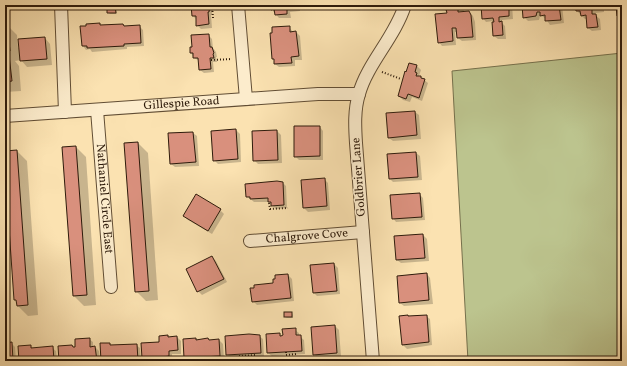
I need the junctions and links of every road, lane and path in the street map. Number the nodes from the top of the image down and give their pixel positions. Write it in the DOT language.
graph roads {
  1 [pos="61,5"];
  2 [pos="212,5"];
  3 [pos="238,5"];
  4 [pos="405,5"];
  5 [pos="213,18"];
  6 [pos="232,58"];
  7 [pos="211,60"];
  8 [pos="382,72"];
  9 [pos="401,79"];
  10 [pos="359,94"];
  11 [pos="246,99"];
  12 [pos="97,110"];
  13 [pos="64,112"];
  14 [pos="5,116"];
  15 [pos="270,203"];
  16 [pos="288,208"];
  17 [pos="363,232"];
  18 [pos="250,241"];
  19 [pos="111,287"];
  20 [pos="286,352"];
  21 [pos="297,354"];
  22 [pos="256,355"];
  23 [pos="239,356"];
  24 [pos="203,357"];
  25 [pos="214,359"];
  26 [pos="373,361"];
  1 -- 13 [label="street"];
  2 -- 5 [label="path"];
  3 -- 11 [label="street"];
  4 -- 10 [label="street, Goldbrier Lane"];
  6 -- 7 [label="path"];
  8 -- 9 [label="path"];
  10 -- 11 [label="street, Gillespie Road"];
  10 -- 17 [label="street, Goldbrier Lane"];
  11 -- 12 [label="street, Gillespie Road"];
  12 -- 13 [label="street, Gillespie Road"];
  12 -- 19 [label="street, Nathaniel Circle East"];
  13 -- 14 [label="street, Gillespie Road"];
  15 -- 16 [label="path"];
  17 -- 18 [label="street, Chalgrove Cove"];
  17 -- 26 [label="street, Goldbrier Lane"];
  20 -- 21 [label="path"];
  22 -- 23 [label="path"];
  24 -- 25 [label="path"];
}
